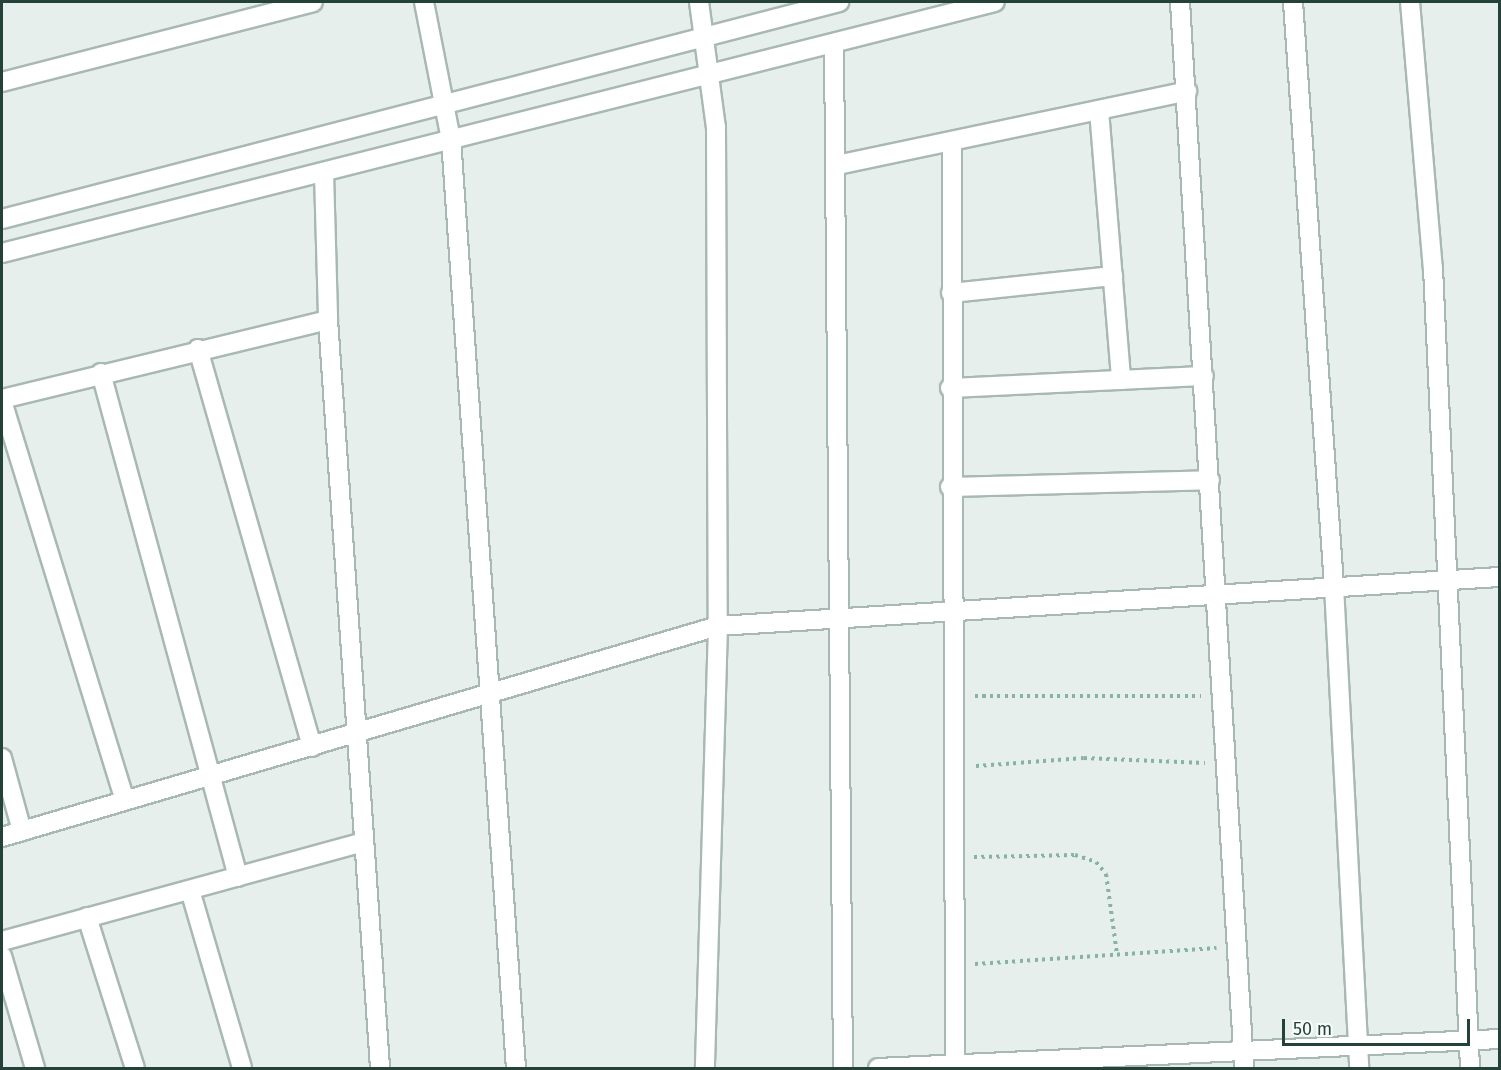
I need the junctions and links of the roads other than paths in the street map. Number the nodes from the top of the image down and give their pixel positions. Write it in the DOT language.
graph roads {
  1 [pos="313,2"];
  2 [pos="424,2"];
  3 [pos="699,2"];
  4 [pos="839,2"];
  5 [pos="995,2"];
  6 [pos="1180,2"];
  7 [pos="1293,2"];
  8 [pos="1410,2"];
  9 [pos="705,34"];
  10 [pos="834,43"];
  11 [pos="711,75"];
  12 [pos="2,82"];
  13 [pos="1187,91"];
  14 [pos="444,103"];
  15 [pos="1099,110"];
  16 [pos="451,140"];
  17 [pos="952,143"];
  18 [pos="837,165"];
  19 [pos="324,172"];
  20 [pos="2,219"];
  21 [pos="2,254"];
  22 [pos="1113,276"];
  23 [pos="951,293"];
  24 [pos="328,320"];
  25 [pos="198,349"];
  26 [pos="101,373"];
  27 [pos="1204,376"];
  28 [pos="1121,380"];
  29 [pos="950,388"];
  30 [pos="2,400"];
  31 [pos="1210,480"];
  32 [pos="950,487"];
  33 [pos="1446,577"];
  34 [pos="1500,577"];
  35 [pos="1335,586"];
  36 [pos="1211,599"];
  37 [pos="950,612"];
  38 [pos="837,617"];
  39 [pos="718,627"];
  40 [pos="491,692"];
  41 [pos="359,733"];
  42 [pos="312,747"];
  43 [pos="2,758"];
  44 [pos="211,776"];
  45 [pos="125,801"];
  46 [pos="22,831"];
  47 [pos="2,837"];
  48 [pos="363,842"];
  49 [pos="238,877"];
  50 [pos="190,890"];
  51 [pos="87,918"];
  52 [pos="2,941"];
  53 [pos="2,956"];
  54 [pos="1500,1039"];
  55 [pos="1468,1041"];
  56 [pos="1357,1046"];
  57 [pos="1243,1062"];
  58 [pos="955,1066"];
  59 [pos="35,1068"];
  60 [pos="135,1068"];
  61 [pos="242,1068"];
  62 [pos="380,1068"];
  63 [pos="516,1068"];
  64 [pos="705,1068"];
  65 [pos="843,1068"];
  66 [pos="878,1068"];
  67 [pos="1359,1068"];
  68 [pos="1470,1068"];
  1 -- 12 [label="street"];
  2 -- 14 [label="street"];
  3 -- 9 [label="street"];
  4 -- 9 [label="street"];
  5 -- 10 [label="street"];
  6 -- 13 [label="street"];
  7 -- 35 [label="street"];
  8 -- 33 [label="street"];
  9 -- 11 [label="street"];
  9 -- 14 [label="street"];
  10 -- 11 [label="street"];
  10 -- 18 [label="street"];
  11 -- 16 [label="street"];
  11 -- 39 [label="street"];
  13 -- 15 [label="street"];
  13 -- 27 [label="street"];
  14 -- 16 [label="street"];
  14 -- 20 [label="street"];
  15 -- 17 [label="street"];
  15 -- 22 [label="street"];
  16 -- 19 [label="street"];
  16 -- 40 [label="street"];
  17 -- 18 [label="street"];
  17 -- 23 [label="street"];
  18 -- 38 [label="street"];
  19 -- 21 [label="street"];
  19 -- 24 [label="street"];
  22 -- 23 [label="street"];
  22 -- 28 [label="street"];
  23 -- 29 [label="street"];
  24 -- 25 [label="street"];
  24 -- 41 [label="street"];
  25 -- 26 [label="street"];
  25 -- 42 [label="street"];
  26 -- 30 [label="street"];
  26 -- 44 [label="street"];
  27 -- 28 [label="street"];
  27 -- 31 [label="street"];
  28 -- 29 [label="street"];
  29 -- 32 [label="street"];
  30 -- 45 [label="street"];
  31 -- 32 [label="street"];
  31 -- 36 [label="street"];
  32 -- 37 [label="street"];
  33 -- 34 [label="street"];
  33 -- 35 [label="street"];
  33 -- 55 [label="street"];
  35 -- 36 [label="street"];
  35 -- 56 [label="street"];
  36 -- 37 [label="street"];
  36 -- 57 [label="street"];
  37 -- 38 [label="street"];
  37 -- 58 [label="street"];
  38 -- 39 [label="street"];
  38 -- 65 [label="street"];
  39 -- 40 [label="street"];
  39 -- 64 [label="street"];
  40 -- 41 [label="street"];
  40 -- 63 [label="street"];
  41 -- 42 [label="street"];
  41 -- 48 [label="street"];
  42 -- 44 [label="street"];
  43 -- 46 [label="street"];
  44 -- 45 [label="street"];
  44 -- 49 [label="street"];
  45 -- 46 [label="street"];
  46 -- 47 [label="street"];
  48 -- 49 [label="street"];
  48 -- 62 [label="street"];
  49 -- 50 [label="street"];
  50 -- 51 [label="street"];
  50 -- 61 [label="street"];
  51 -- 52 [label="street"];
  51 -- 60 [label="street"];
  53 -- 59 [label="street"];
  54 -- 55 [label="street"];
  55 -- 56 [label="street"];
  55 -- 68 [label="street"];
  56 -- 57 [label="street"];
  56 -- 67 [label="street"];
  57 -- 58 [label="street"];
  58 -- 66 [label="street"];
}
